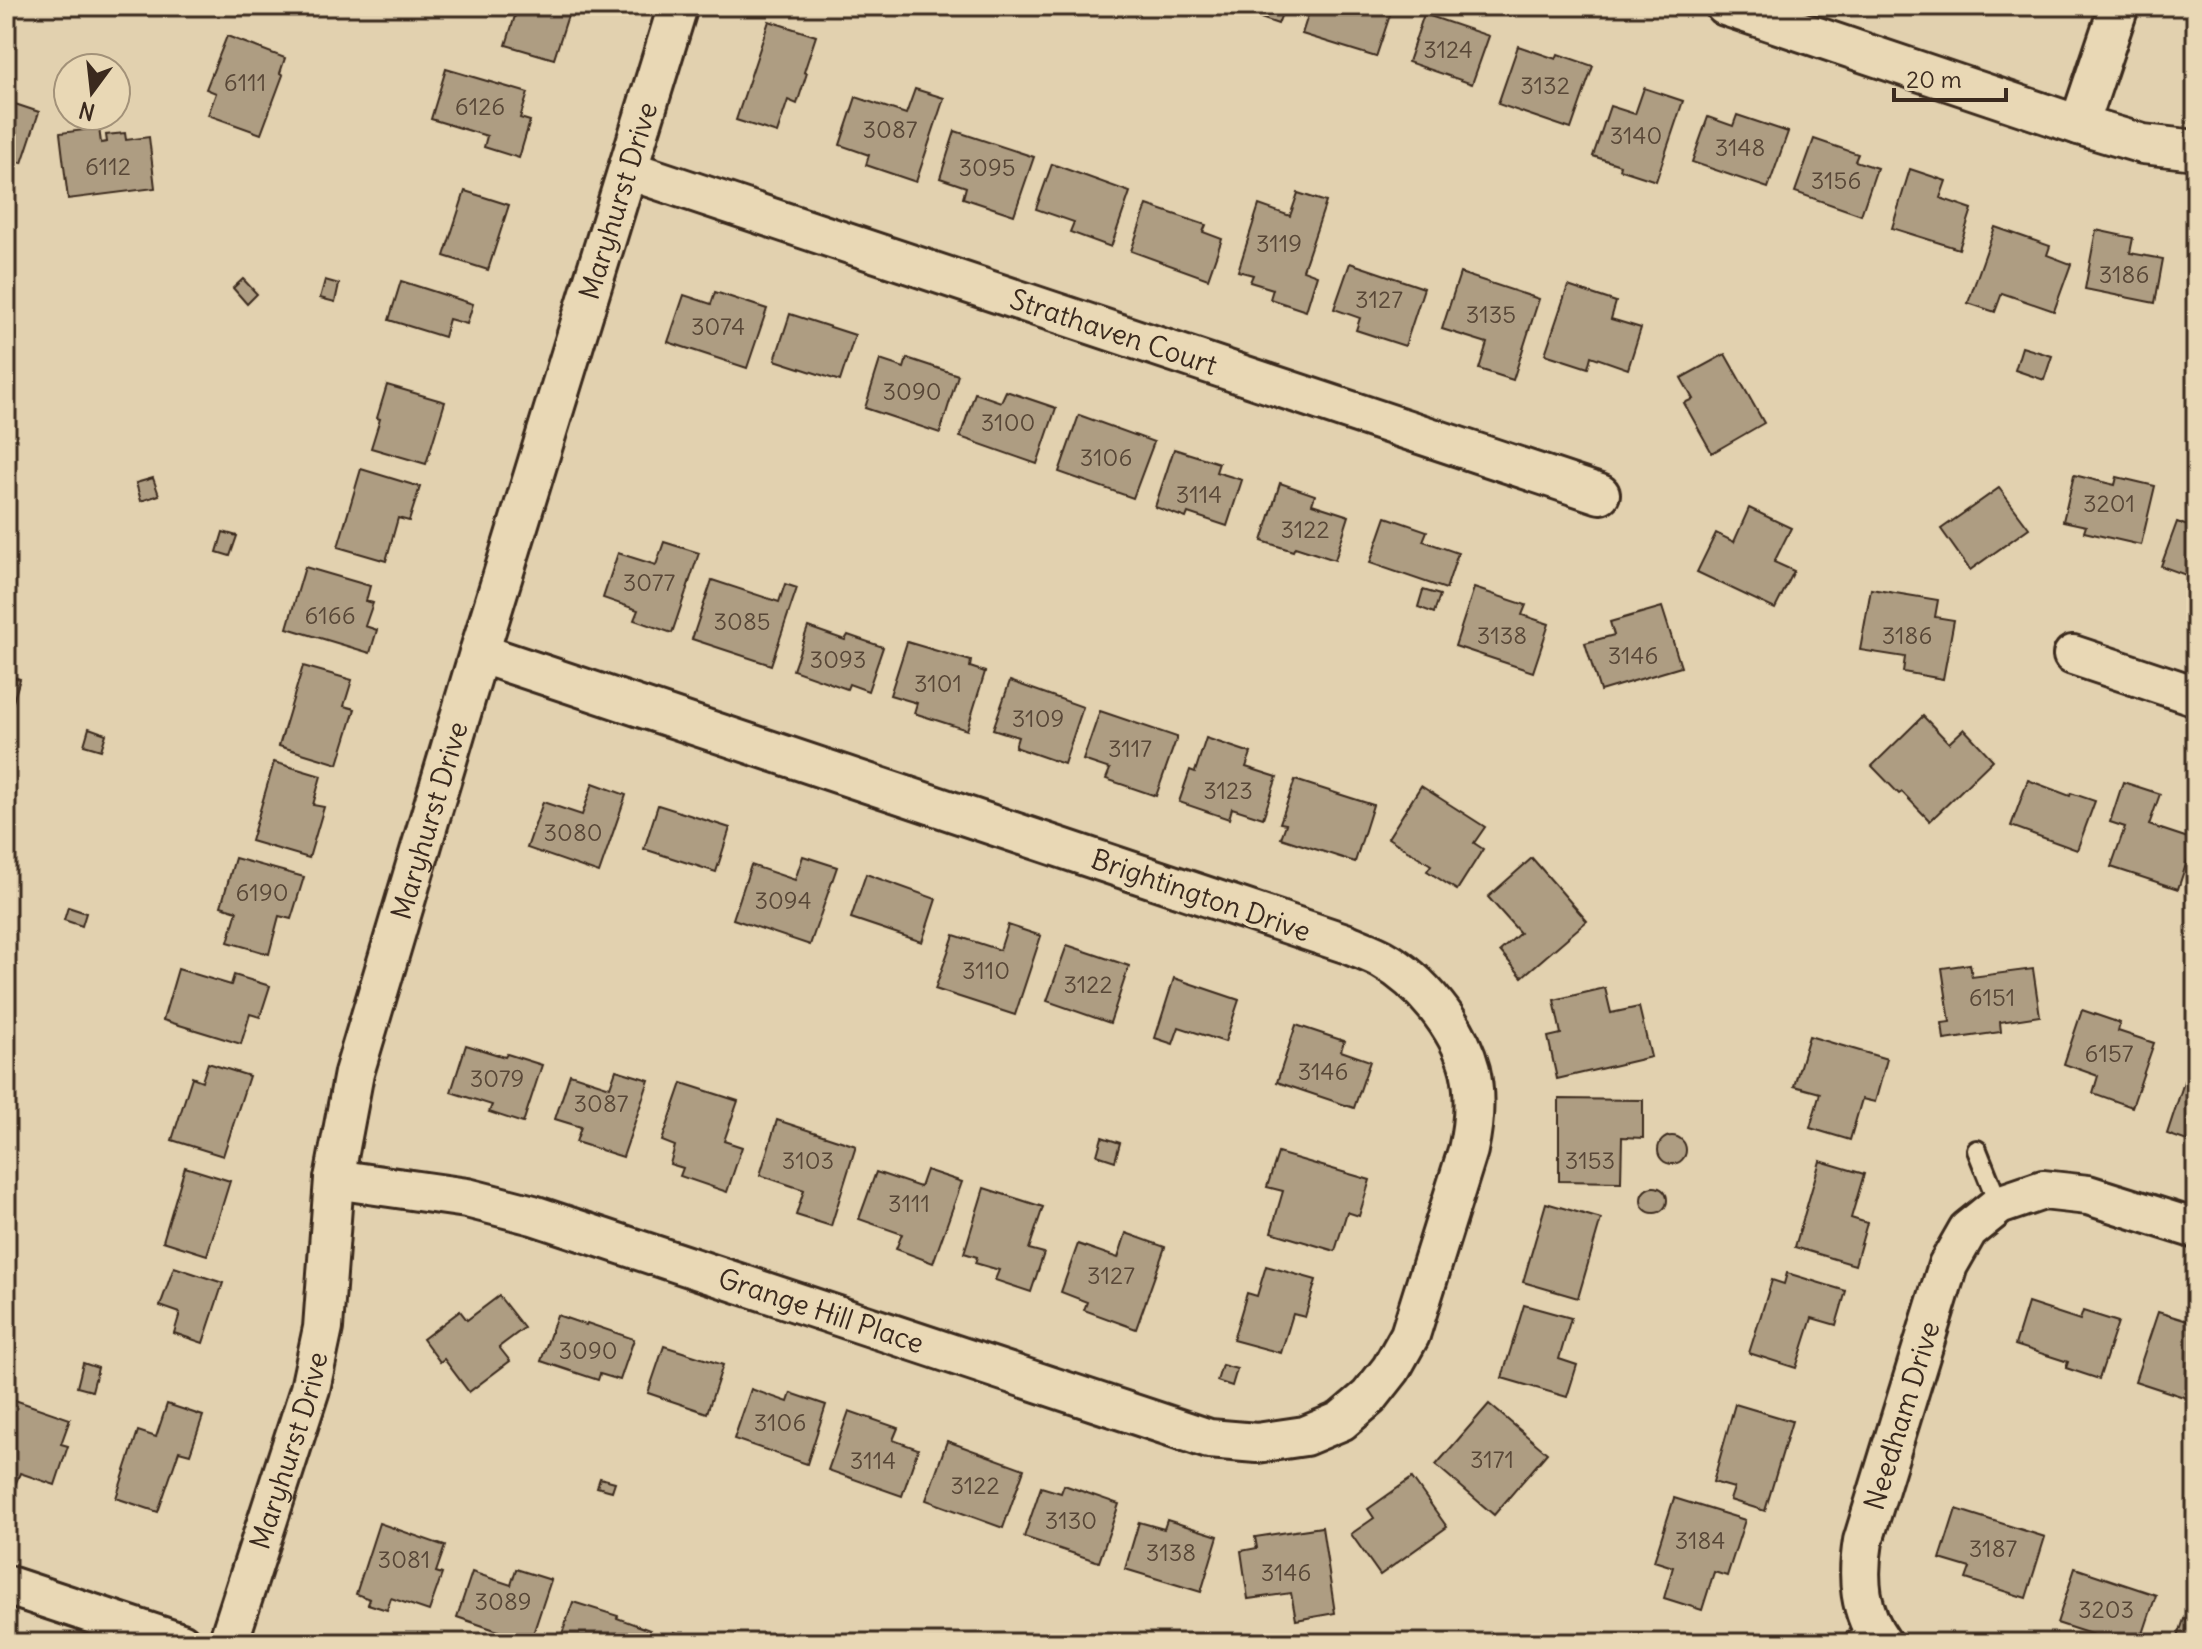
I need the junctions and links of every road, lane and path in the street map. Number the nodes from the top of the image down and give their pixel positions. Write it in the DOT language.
graph roads {
  1 [pos="678,6"];
  2 [pos="1725,6"];
  3 [pos="2119,6"];
  4 [pos="2079,125"];
  5 [pos="2196,150"];
  6 [pos="628,170"];
  7 [pos="1600,494"];
  8 [pos="479,653"];
  9 [pos="2073,655"];
  10 [pos="2196,696"];
  11 [pos="1977,1150"];
  12 [pos="334,1179"];
  13 [pos="1999,1205"];
  14 [pos="2196,1229"];
  15 [pos="1305,1436"];
  16 [pos="6,1585"];
  17 [pos="1869,1639"];
  18 [pos="181,1643"];
  19 [pos="228,1643"];
  1 -- 6 [label="street, Maryhurst Drive"];
  2 -- 4 [label="street"];
  3 -- 4 [label="street"];
  4 -- 5 [label="street"];
  6 -- 7 [label="street, Strathaven Court"];
  6 -- 8 [label="street, Maryhurst Drive"];
  8 -- 12 [label="street, Maryhurst Drive"];
  8 -- 15 [label="street, Brightington Drive"];
  9 -- 10 [label="street"];
  11 -- 13 [label="lane"];
  12 -- 15 [label="street, Grange Hill Place"];
  12 -- 19 [label="street, Maryhurst Drive"];
  13 -- 14 [label="street"];
  13 -- 17 [label="street, Needham Drive"];
  16 -- 18 [label="street"];
}
